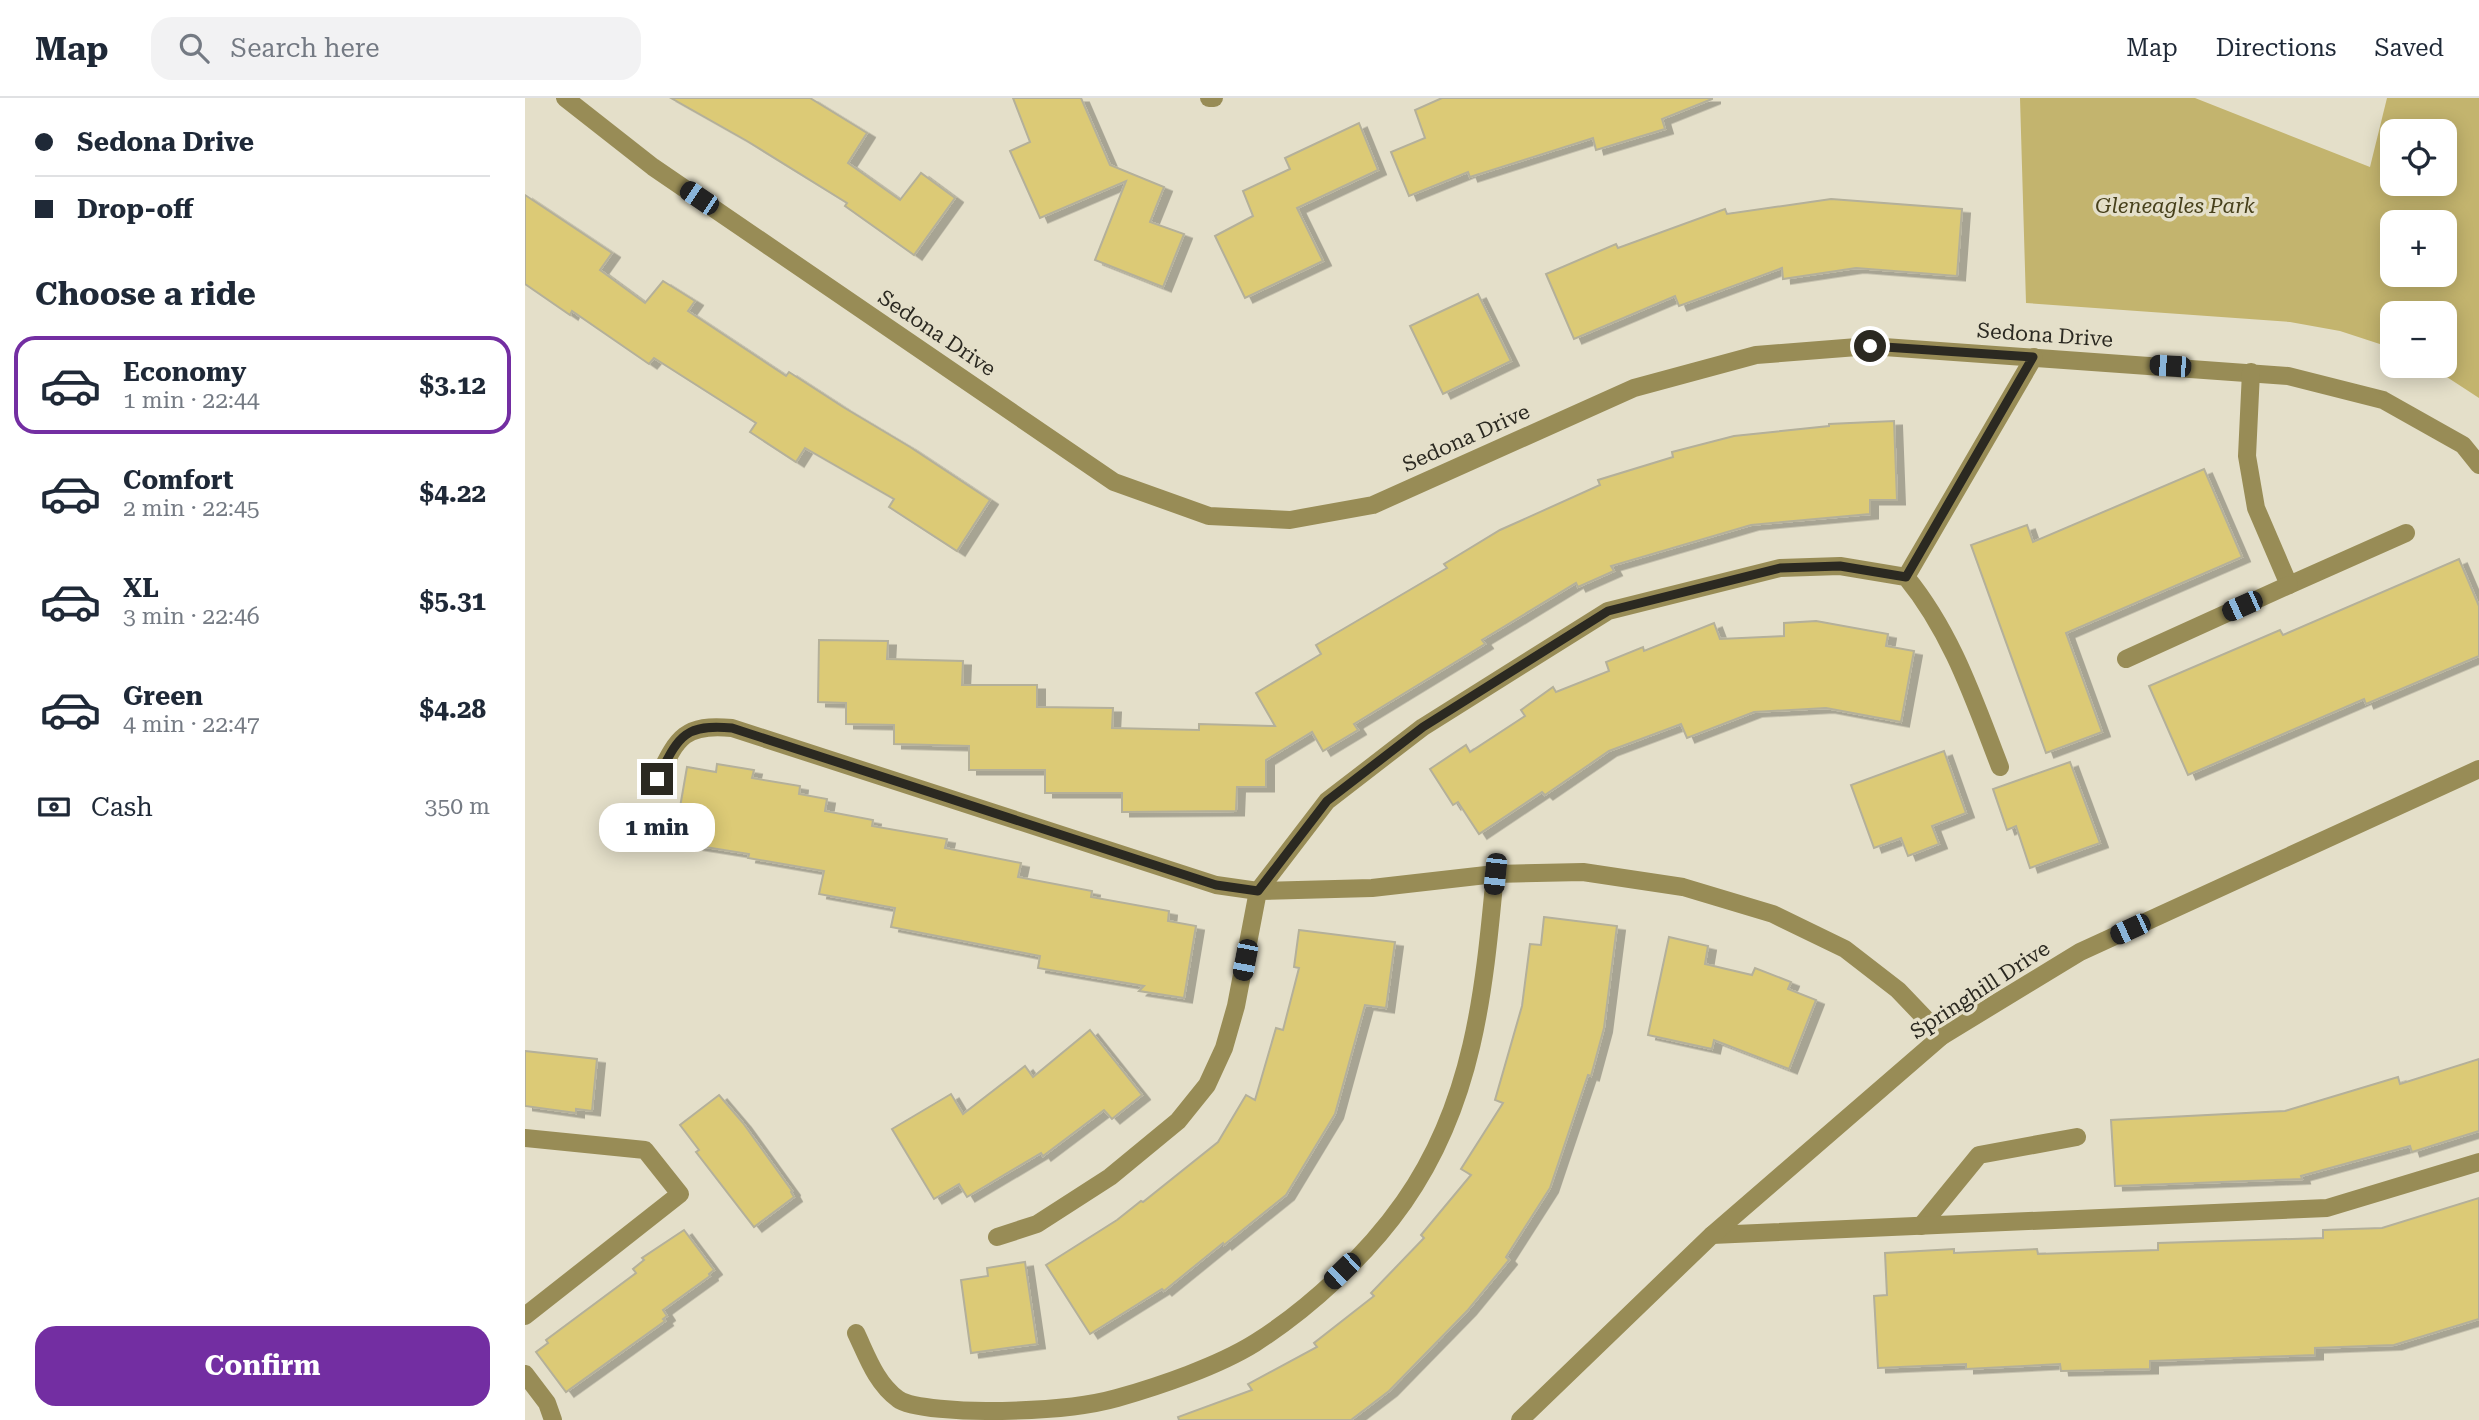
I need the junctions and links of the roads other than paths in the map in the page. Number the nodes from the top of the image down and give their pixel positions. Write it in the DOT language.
graph roads {
  1 [pos="565,98"];
  2 [pos="2033,357"];
  3 [pos="2252,372"];
  4 [pos="2479,465"];
  5 [pos="2406,533"];
  6 [pos="1906,577"];
  7 [pos="2289,585"];
  8 [pos="2126,659"];
  9 [pos="2000,767"];
  10 [pos="2479,769"];
  11 [pos="657,779"];
  12 [pos="1495,874"];
  13 [pos="1258,891"];
  14 [pos="1942,1036"];
  15 [pos="525,1138"];
  16 [pos="2077,1138"];
  17 [pos="2479,1162"];
  18 [pos="1921,1226"];
  19 [pos="1712,1235"];
  20 [pos="997,1237"];
  21 [pos="525,1316"];
  22 [pos="856,1333"];
  23 [pos="525,1374"];
  24 [pos="553,1420"];
  25 [pos="1520,1420"];
  1 -- 2 [label="street, Sedona Drive"];
  2 -- 3 [label="street, Sedona Drive"];
  2 -- 6 [label="street"];
  3 -- 4 [label="street, Sedona Drive"];
  3 -- 7 [label="street"];
  5 -- 7 [label="street"];
  6 -- 9 [label="street"];
  6 -- 13 [label="street"];
  7 -- 8 [label="street"];
  10 -- 14 [label="street, Springhill Drive"];
  11 -- 13 [label="street"];
  12 -- 13 [label="street"];
  12 -- 14 [label="street"];
  12 -- 22 [label="street"];
  13 -- 20 [label="street"];
  14 -- 19 [label="street, Springhill Drive"];
  15 -- 21 [label="street"];
  16 -- 18 [label="street"];
  17 -- 18 [label="street"];
  18 -- 19 [label="street"];
  19 -- 25 [label="street, Springhill Drive"];
  23 -- 24 [label="street"];
}
